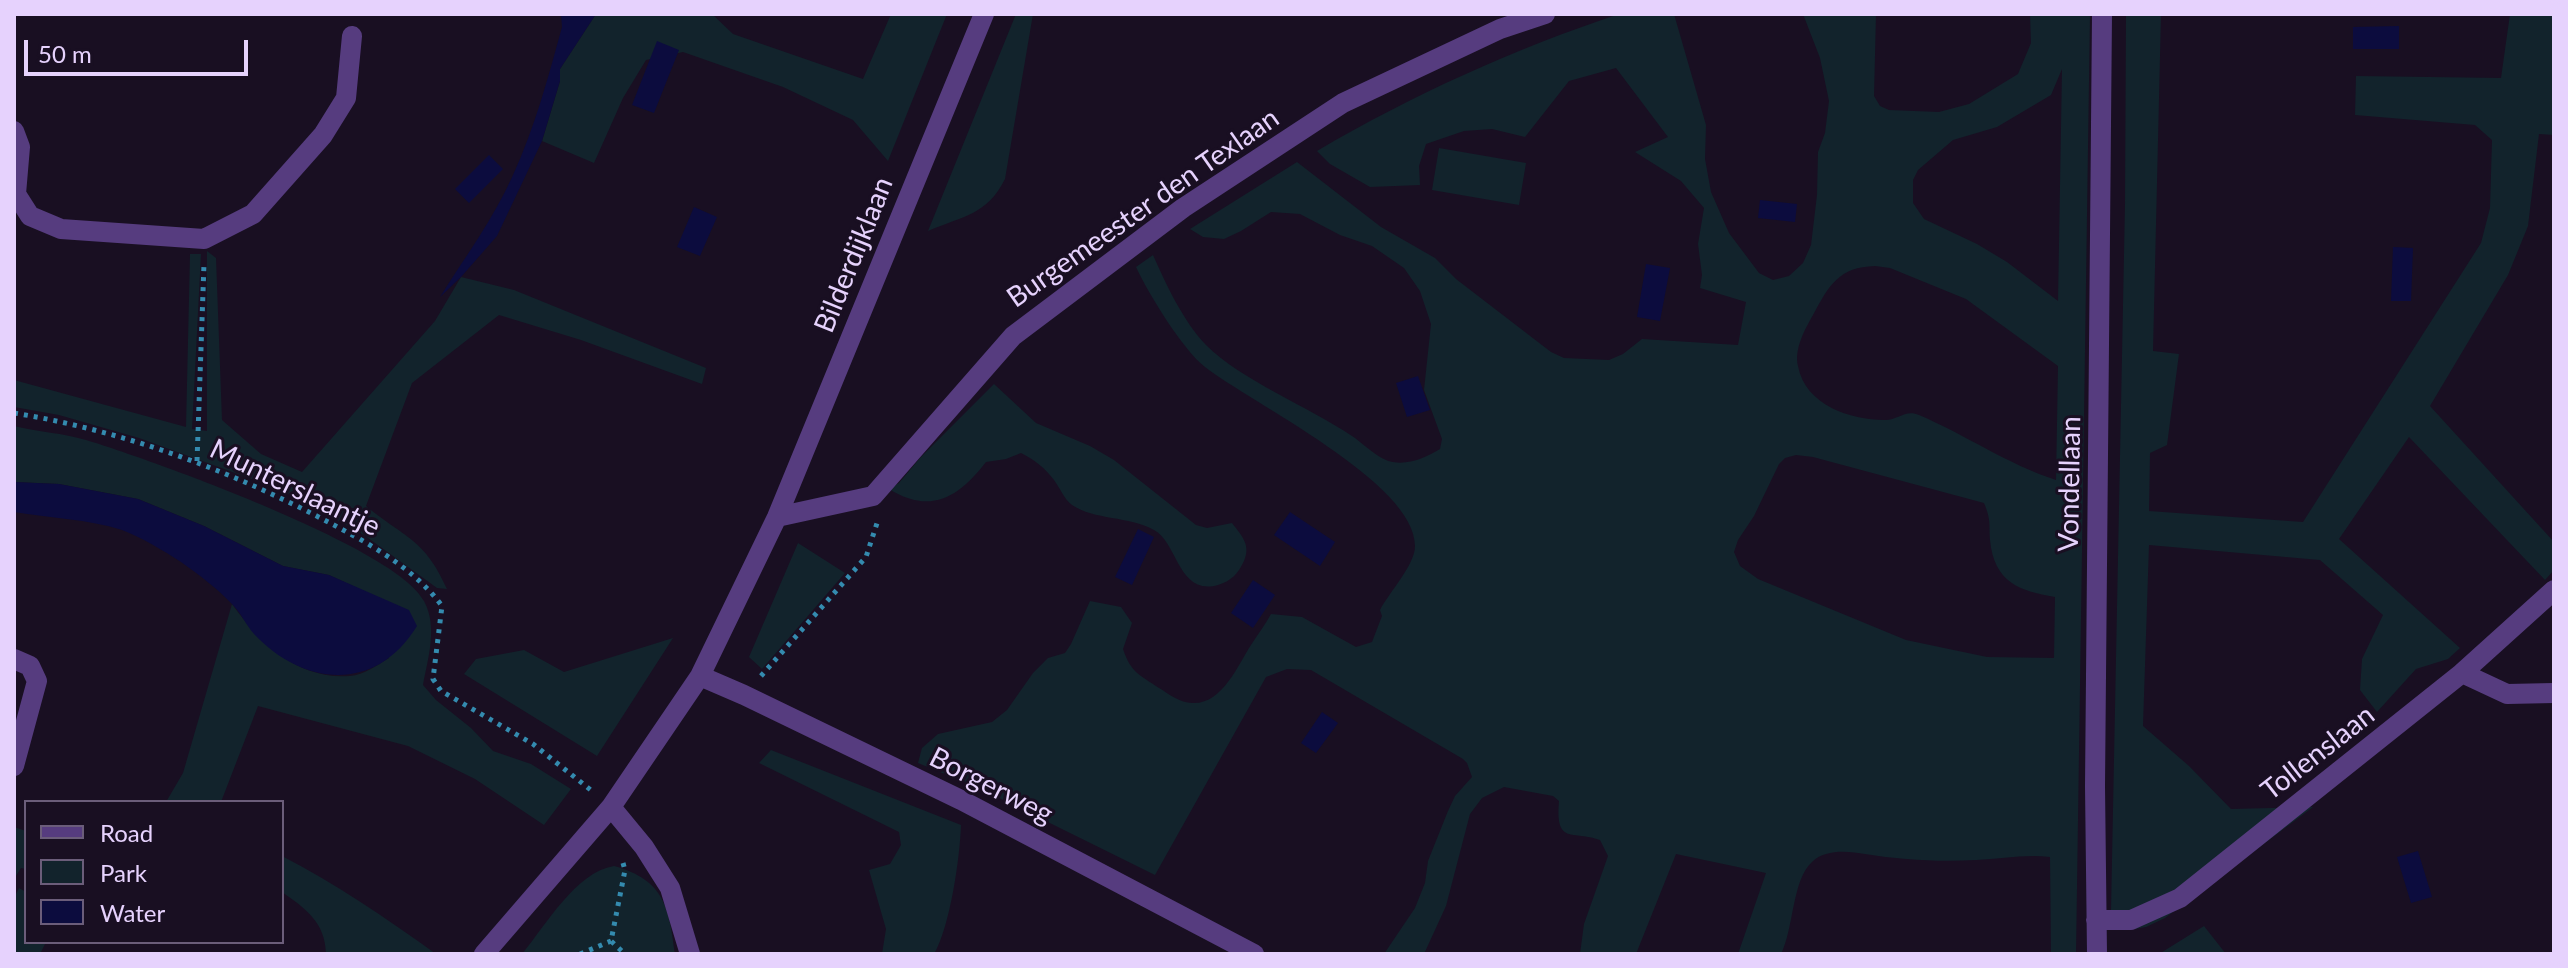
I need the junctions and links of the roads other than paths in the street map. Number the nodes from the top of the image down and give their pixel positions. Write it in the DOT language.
graph roads {
  1 [pos="984,14"];
  2 [pos="1545,14"];
  3 [pos="2102,14"];
  4 [pos="352,36"];
  5 [pos="14,131"];
  6 [pos="777,517"];
  7 [pos="2554,590"];
  8 [pos="14,659"];
  9 [pos="2462,673"];
  10 [pos="700,676"];
  11 [pos="2552,699"];
  12 [pos="14,766"];
  13 [pos="611,807"];
  14 [pos="2096,920"];
  15 [pos="484,954"];
  16 [pos="690,954"];
  17 [pos="1254,954"];
  18 [pos="2097,954"];
  1 -- 6 [label="street, Bilderdijklaan"];
  2 -- 6 [label="street, Burgemeester den Texlaan"];
  3 -- 14 [label="street, Vondellaan"];
  4 -- 5 [label="street"];
  6 -- 10 [label="street"];
  7 -- 9 [label="street, Tollenslaan"];
  8 -- 12 [label="street"];
  9 -- 11 [label="street"];
  9 -- 14 [label="street, Tollenslaan"];
  10 -- 13 [label="street"];
  10 -- 17 [label="street, Borgerweg"];
  13 -- 15 [label="street"];
  13 -- 16 [label="street"];
  14 -- 18 [label="street, Vondellaan"];
}
